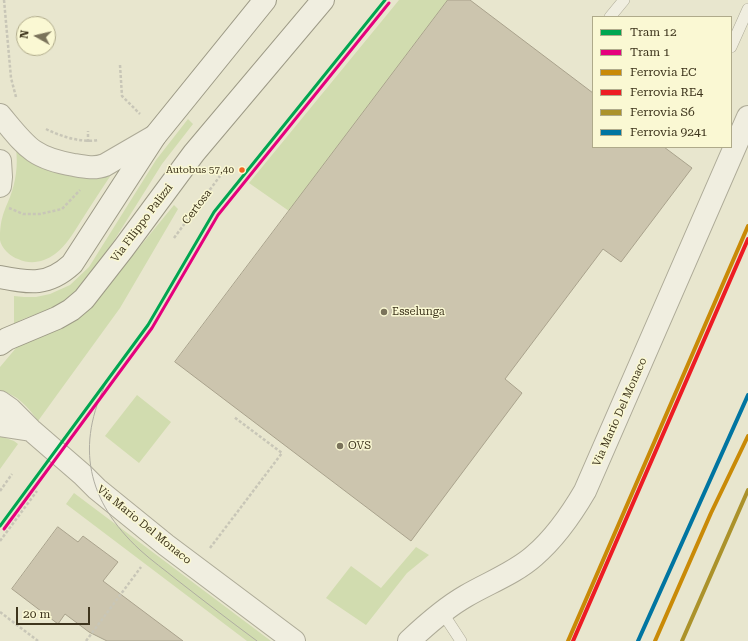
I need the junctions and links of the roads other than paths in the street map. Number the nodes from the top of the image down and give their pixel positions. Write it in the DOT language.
graph roads {
  1 [pos="265,0"];
  2 [pos="324,0"];
  3 [pos="624,0"];
  4 [pos="748,9"];
  5 [pos="611,16"];
  6 [pos="732,46"];
  7 [pos="0,115"];
  8 [pos="748,118"];
  9 [pos="155,136"];
  10 [pos="735,137"];
  11 [pos="730,148"];
  12 [pos="0,161"];
  13 [pos="0,186"];
  14 [pos="0,277"];
  15 [pos="0,344"];
  16 [pos="0,402"];
  17 [pos="0,425"];
  18 [pos="31,430"];
  19 [pos="442,612"];
  20 [pos="294,641"];
  21 [pos="409,641"];
  22 [pos="461,641"];
  1 -- 9 [label="street"];
  2 -- 15 [label="street, Via Filippo Palizzi"];
  3 -- 5 [label="lane"];
  4 -- 6 [label="lane"];
  7 -- 9 [label="street"];
  8 -- 10 [label="street, Via Mario Del Monaco"];
  9 -- 14 [label="street"];
  11 -- 19 [label="street, Via Mario Del Monaco"];
  12 -- 13 [label="street"];
  16 -- 18 [label="street, Via Mario Del Monaco"];
  17 -- 18 [label="street"];
  18 -- 20 [label="street, Via Mario Del Monaco"];
  19 -- 21 [label="street, Via Mario Del Monaco"];
  19 -- 22 [label="lane"];
}
